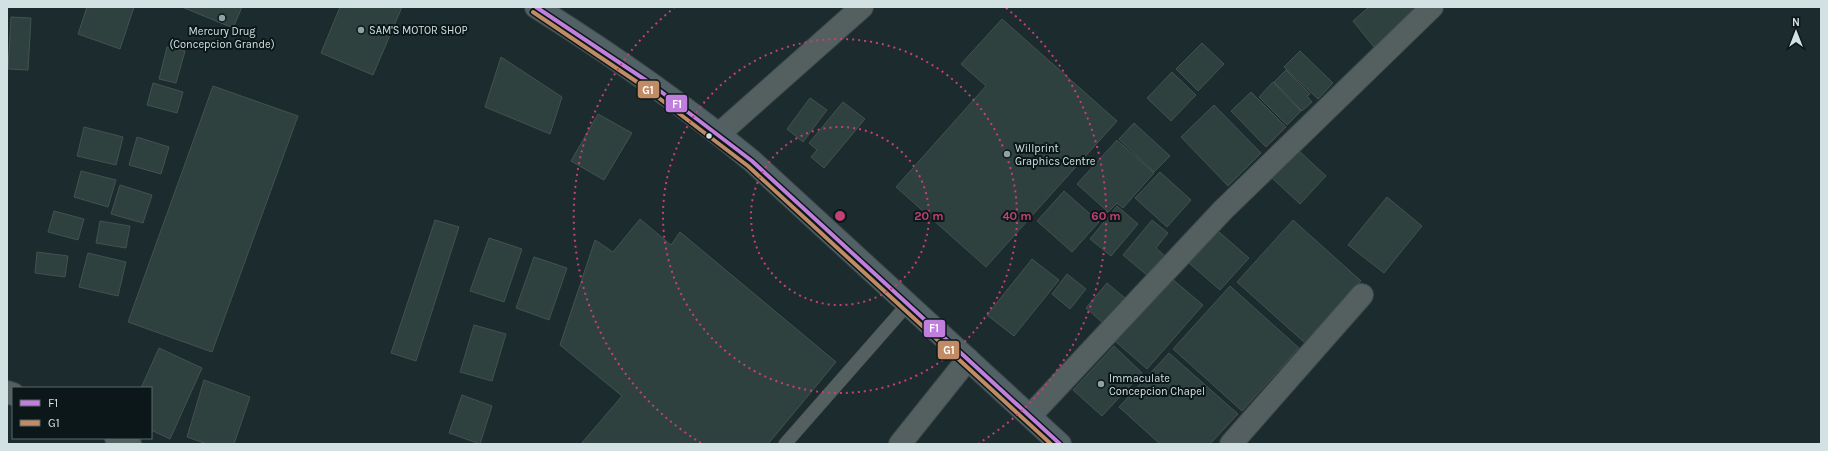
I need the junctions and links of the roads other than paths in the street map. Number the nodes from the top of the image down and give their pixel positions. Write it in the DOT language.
graph roads {
  1 [pos="536,7"];
  2 [pos="862,7"];
  3 [pos="1432,7"];
  4 [pos="719,134"];
  5 [pos="1362,295"];
  6 [pos="907,305"];
  7 [pos="968,359"];
  8 [pos="1030,416"];
  9 [pos="118,439"];
  10 [pos="130,444"];
  11 [pos="785,444"];
  12 [pos="900,444"];
  13 [pos="1060,444"];
  14 [pos="1231,444"];
  1 -- 4 [label="main road"];
  2 -- 4 [label="street"];
  3 -- 8 [label="street"];
  4 -- 6 [label="main road"];
  5 -- 14 [label="street"];
  6 -- 7 [label="main road"];
  6 -- 11 [label="lane"];
  7 -- 8 [label="main road"];
  7 -- 12 [label="street"];
  8 -- 13 [label="main road"];
  9 -- 10 [label="street"];
}
